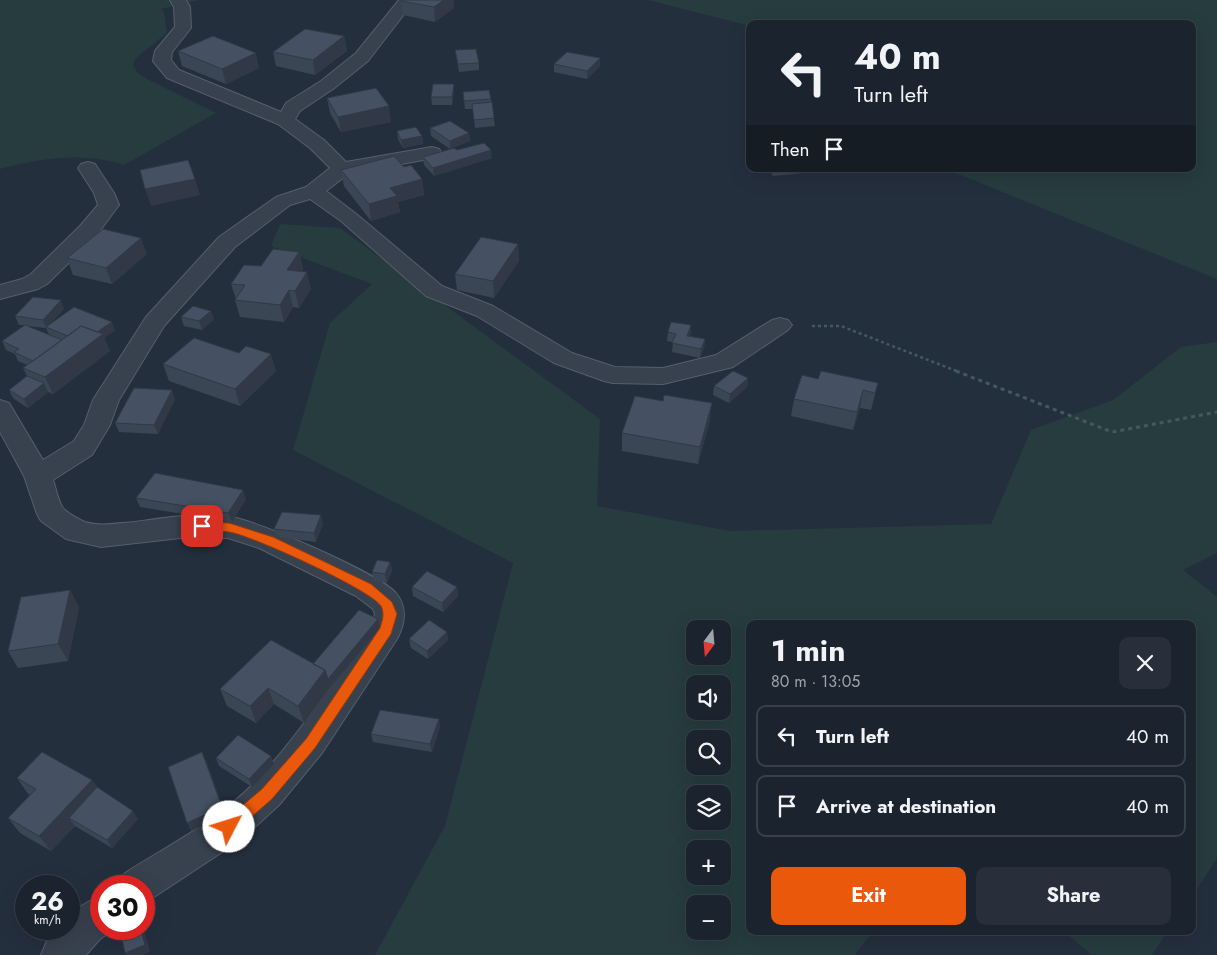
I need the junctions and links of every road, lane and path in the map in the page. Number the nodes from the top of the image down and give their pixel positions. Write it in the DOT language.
graph roads {
  1 [pos="178,0"];
  2 [pos="407,0"];
  3 [pos="285,120"];
  4 [pos="432,153"];
  5 [pos="88,168"];
  6 [pos="342,169"];
  7 [pos="313,191"];
  8 [pos="0,292"];
  9 [pos="780,325"];
  10 [pos="0,408"];
  11 [pos="1217,412"];
  12 [pos="38,476"];
  13 [pos="155,875"];
  14 [pos="90,923"];
  15 [pos="61,955"];
  1 -- 3 [label="street"];
  2 -- 3 [label="street"];
  3 -- 6 [label="street"];
  4 -- 6 [label="street"];
  5 -- 8 [label="street"];
  6 -- 7 [label="street"];
  7 -- 9 [label="street"];
  7 -- 12 [label="street"];
  9 -- 11 [label="path"];
  10 -- 12 [label="street"];
  12 -- 13 [label="street"];
  14 -- 15 [label="street"];
}
